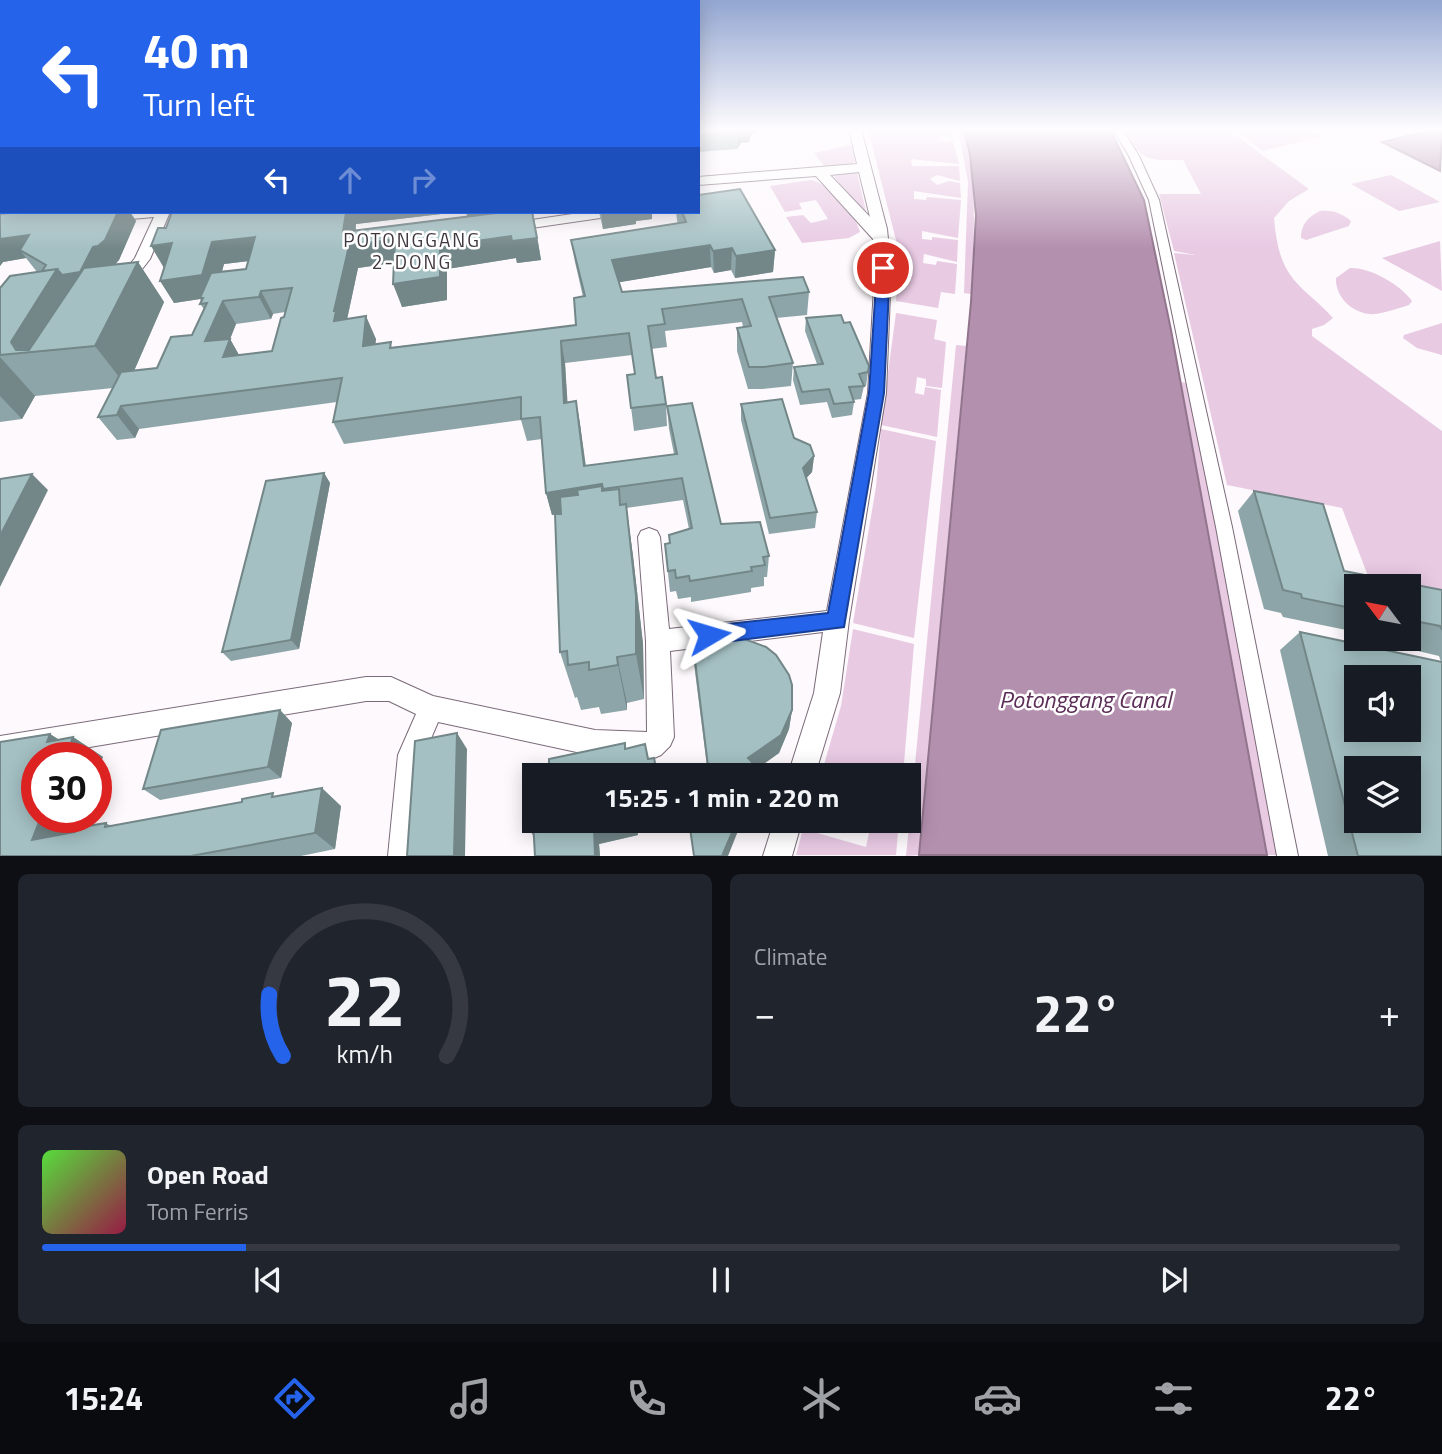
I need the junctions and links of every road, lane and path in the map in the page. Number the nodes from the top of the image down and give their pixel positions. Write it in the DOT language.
graph roads {
  1 [pos="863,168"];
  2 [pos="842,169"];
  3 [pos="1140,169"];
  4 [pos="818,170"];
  5 [pos="700,181"];
  6 [pos="138,214"];
  7 [pos="162,214"];
  8 [pos="600,214"];
  9 [pos="93,219"];
  10 [pos="489,230"];
  11 [pos="881,238"];
  12 [pos="121,296"];
  13 [pos="649,537"];
  14 [pos="837,620"];
  15 [pos="658,641"];
  16 [pos="430,708"];
  17 [pos="0,749"];
  18 [pos="806,763"];
  19 [pos="784,833"];
  20 [pos="402,856"];
  21 [pos="777,856"];
  22 [pos="1288,856"];
  1 -- 11 [label="street"];
  2 -- 4 [label="street"];
  3 -- 22 [label="street"];
  4 -- 5 [label="street"];
  4 -- 11 [label="street"];
  6 -- 9 [label="street"];
  7 -- 12 [label="street"];
  8 -- 10 [label="street"];
  11 -- 14 [label="street"];
  13 -- 15 [label="street"];
  14 -- 15 [label="street"];
  14 -- 18 [label="street"];
  15 -- 16 [label="street"];
  16 -- 17 [label="street"];
  16 -- 20 [label="street"];
  19 -- 21 [label="street"];
}
